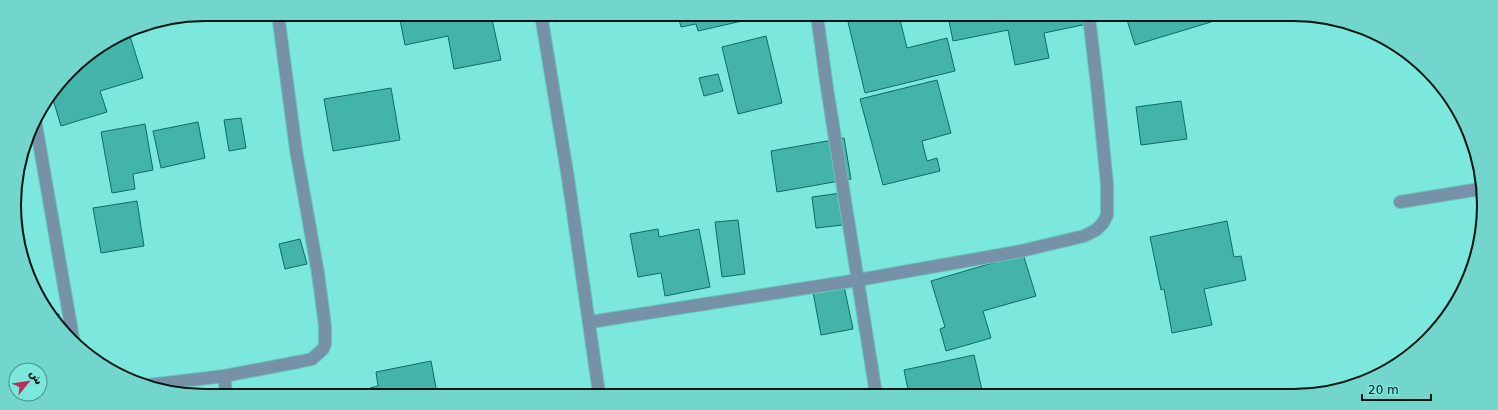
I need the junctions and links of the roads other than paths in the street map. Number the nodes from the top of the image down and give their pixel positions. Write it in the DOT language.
graph roads {
  1 [pos="279,21"];
  2 [pos="542,21"];
  3 [pos="818,21"];
  4 [pos="1089,21"];
  5 [pos="37,131"];
  6 [pos="1476,190"];
  7 [pos="1400,202"];
  8 [pos="858,280"];
  9 [pos="590,322"];
  10 [pos="72,331"];
  11 [pos="224,376"];
  12 [pos="161,384"];
  13 [pos="226,389"];
  14 [pos="598,389"];
  15 [pos="875,389"];
  1 -- 11 [label="street"];
  2 -- 9 [label="street"];
  3 -- 8 [label="street"];
  4 -- 8 [label="street"];
  5 -- 10 [label="street"];
  6 -- 7 [label="street"];
  8 -- 9 [label="street"];
  8 -- 15 [label="street"];
  9 -- 14 [label="street"];
  11 -- 12 [label="street"];
  11 -- 13 [label="street"];
}
